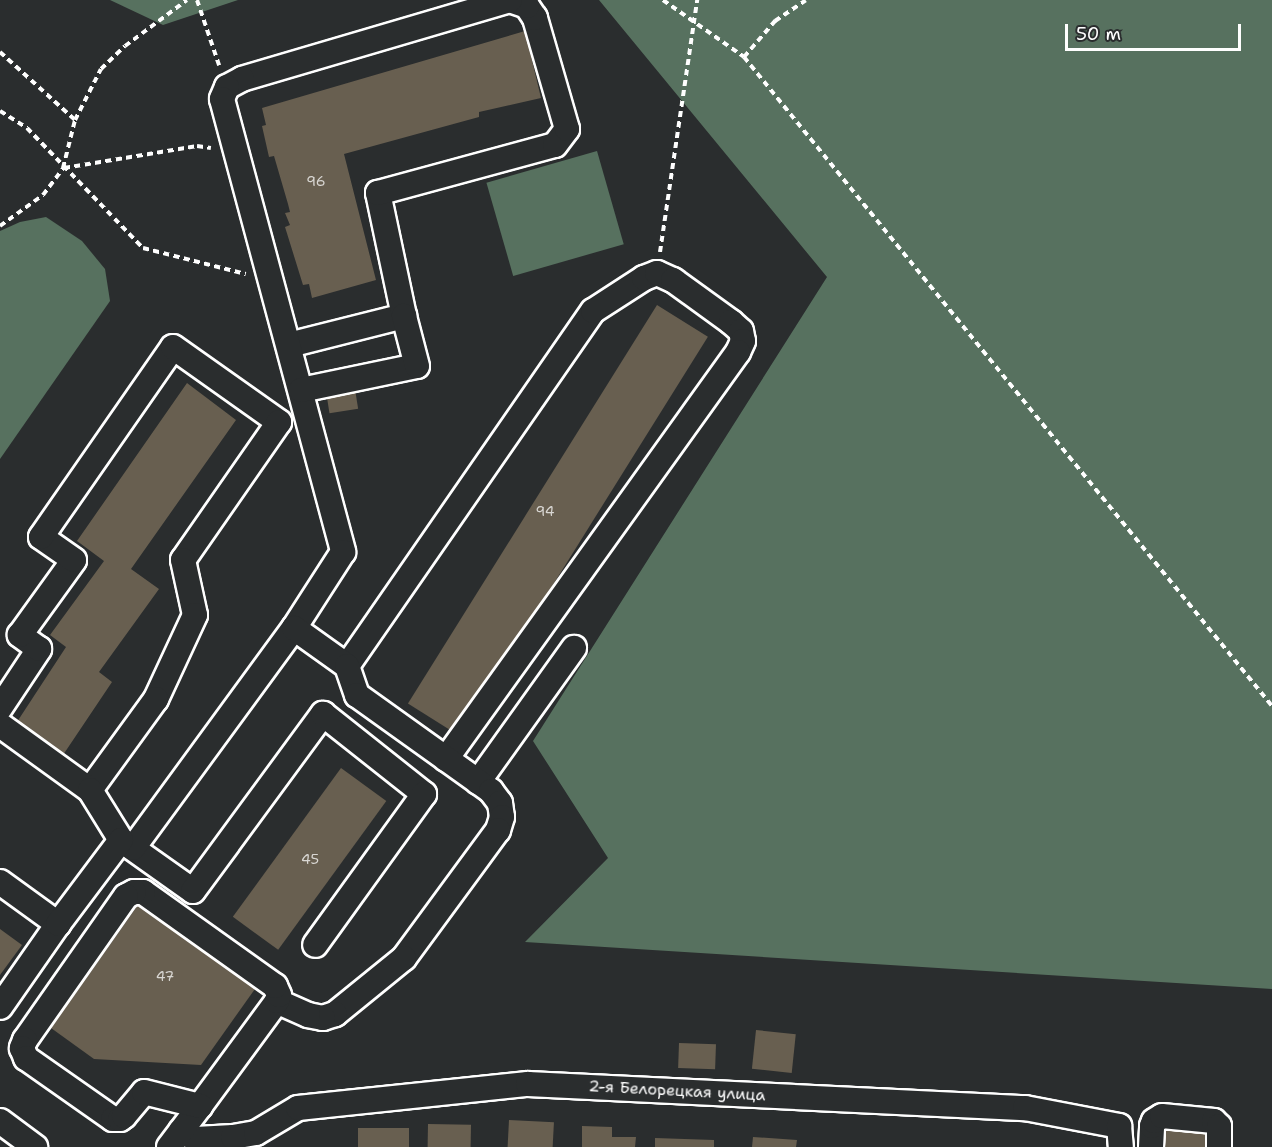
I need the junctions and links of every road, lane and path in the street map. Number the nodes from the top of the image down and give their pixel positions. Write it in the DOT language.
graph roads {
  1 [pos="187,0"];
  2 [pos="197,0"];
  3 [pos="663,0"];
  4 [pos="696,0"];
  5 [pos="806,0"];
  6 [pos="692,21"];
  7 [pos="0,52"];
  8 [pos="744,57"];
  9 [pos="227,87"];
  10 [pos="0,111"];
  11 [pos="75,120"];
  12 [pos="237,154"];
  13 [pos="63,168"];
  14 [pos="0,226"];
  15 [pos="657,273"];
  16 [pos="272,280"];
  17 [pos="404,316"];
  18 [pos="289,345"];
  19 [pos="301,390"];
  20 [pos="294,628"];
  21 [pos="574,648"];
  22 [pos="347,666"];
  23 [pos="1272,706"];
  24 [pos="0,708"];
  25 [pos="0,725"];
  26 [pos="446,759"];
  27 [pos="478,782"];
  28 [pos="90,790"];
  29 [pos="127,844"];
  30 [pos="0,882"];
  31 [pos="58,924"];
  32 [pos="315,945"];
  33 [pos="277,1002"];
  34 [pos="0,1007"];
  35 [pos="200,1106"];
  36 [pos="0,1121"];
  37 [pos="1120,1136"];
  38 [pos="175,1139"];
  39 [pos="255,1140"];
  40 [pos="36,1147"];
  41 [pos="1151,1147"];
  42 [pos="1219,1147"];
  1 -- 11 [label="path"];
  2 -- 9 [label="path"];
  3 -- 6 [label="path"];
  4 -- 6 [label="path"];
  5 -- 8 [label="path"];
  6 -- 8 [label="path"];
  6 -- 15 [label="path"];
  7 -- 11 [label="path"];
  8 -- 23 [label="path"];
  9 -- 12 [label="street"];
  9 -- 17 [label="street"];
  10 -- 13 [label="path"];
  11 -- 13 [label="path"];
  12 -- 13 [label="path"];
  12 -- 16 [label="street"];
  13 -- 14 [label="path"];
  13 -- 16 [label="path"];
  15 -- 22 [label="street"];
  15 -- 26 [label="street"];
  16 -- 18 [label="street"];
  17 -- 18 [label="street"];
  17 -- 19 [label="street"];
  18 -- 19 [label="street"];
  19 -- 20 [label="street"];
  20 -- 22 [label="street"];
  20 -- 29 [label="street"];
  21 -- 27 [label="street"];
  22 -- 26 [label="street"];
  24 -- 28 [label="street"];
  25 -- 28 [label="street"];
  26 -- 27 [label="street"];
  27 -- 33 [label="street"];
  28 -- 29 [label="street"];
  29 -- 31 [label="street"];
  29 -- 32 [label="street"];
  30 -- 31 [label="street"];
  31 -- 34 [label="street"];
  33 -- 35 [label="street"];
  33 -- 35 [label="street"];
  35 -- 38 [label="street"];
  36 -- 40 [label="street"];
  37 -- 39 [label="street, 2-я Белорецкая улица"];
  38 -- 39 [label="street"];
  41 -- 42 [label="street"];
}
